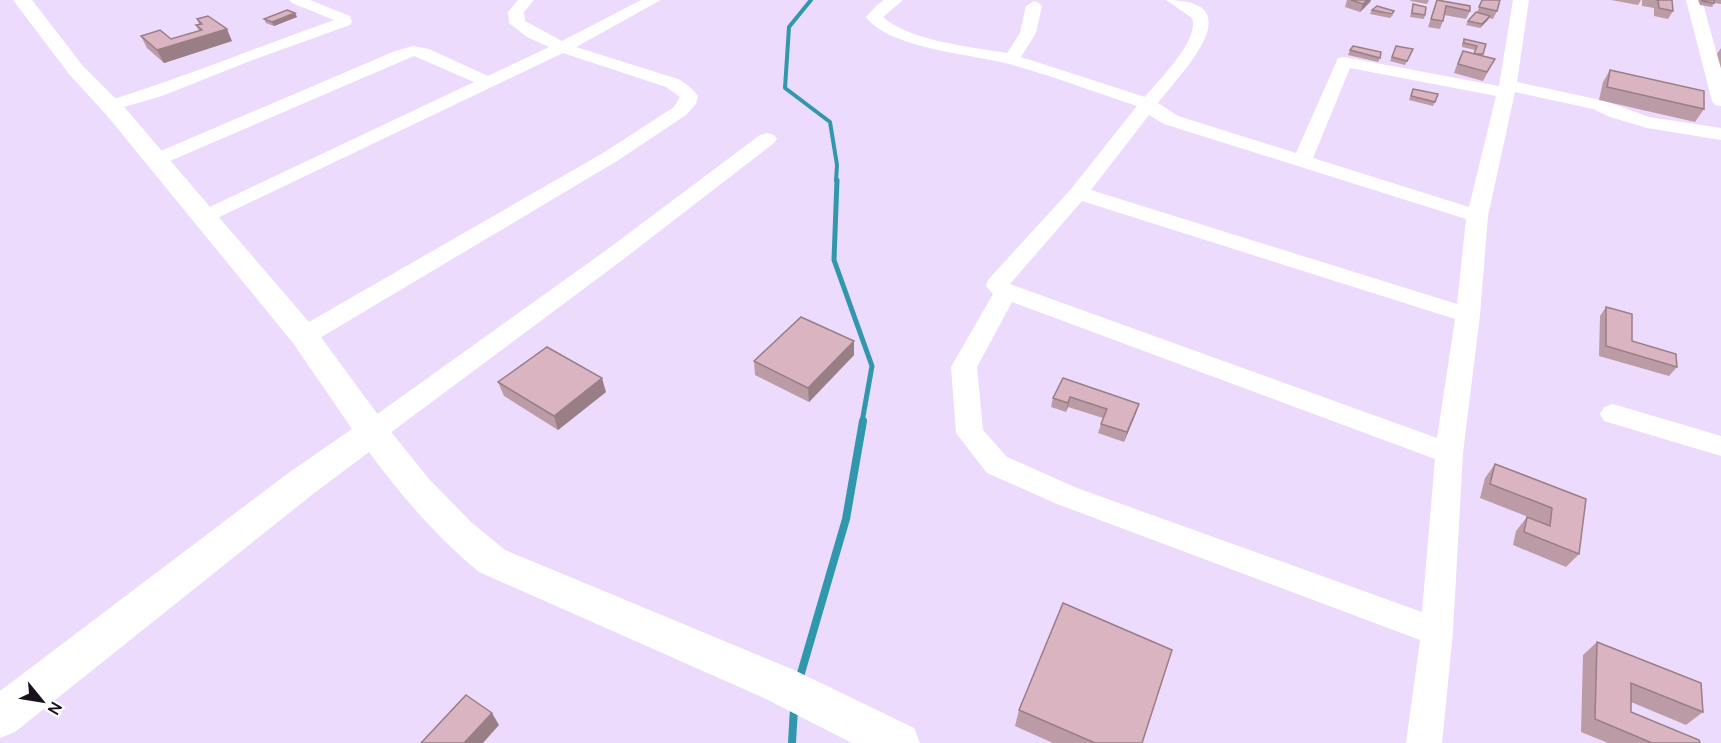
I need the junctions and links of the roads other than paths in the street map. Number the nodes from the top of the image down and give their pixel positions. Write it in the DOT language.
graph roads {
  1 [pos="297,0"];
  2 [pos="526,0"];
  3 [pos="653,0"];
  4 [pos="895,0"];
  5 [pos="1174,0"];
  6 [pos="1521,0"];
  7 [pos="1694,0"];
  8 [pos="25,1"];
  9 [pos="1034,6"];
  10 [pos="1700,24"];
  11 [pos="1721,27"];
  12 [pos="563,47"];
  13 [pos="1011,59"];
  14 [pos="488,82"];
  15 [pos="1507,89"];
  16 [pos="1721,101"];
  17 [pos="1149,104"];
  18 [pos="110,106"];
  19 [pos="1721,134"];
  20 [pos="767,139"];
  21 [pos="156,160"];
  22 [pos="1302,161"];
  23 [pos="1078,193"];
  24 [pos="1477,216"];
  25 [pos="204,217"];
  26 [pos="1006,292"];
  27 [pos="1468,315"];
  28 [pos="304,336"];
  29 [pos="1613,414"];
  30 [pos="372,432"];
  31 [pos="1721,446"];
  32 [pos="1449,453"];
  33 [pos="1437,632"];
  34 [pos="0,717"];
  35 [pos="898,743"];
  36 [pos="1424,743"];
  1 -- 18 [label="street"];
  2 -- 12 [label="street"];
  3 -- 12 [label="street"];
  4 -- 13 [label="street"];
  5 -- 17 [label="street"];
  6 -- 15 [label="street"];
  7 -- 10 [label="street"];
  8 -- 18 [label="street"];
  9 -- 13 [label="street"];
  10 -- 11 [label="street"];
  10 -- 16 [label="street"];
  12 -- 14 [label="street"];
  12 -- 28 [label="street"];
  13 -- 17 [label="street"];
  14 -- 21 [label="street"];
  14 -- 25 [label="street"];
  15 -- 19 [label="street"];
  15 -- 22 [label="street"];
  15 -- 24 [label="street"];
  17 -- 22 [label="street"];
  17 -- 23 [label="street"];
  18 -- 21 [label="street"];
  20 -- 30 [label="street"];
  21 -- 25 [label="street"];
  22 -- 24 [label="street"];
  23 -- 26 [label="street"];
  23 -- 27 [label="street"];
  24 -- 27 [label="street"];
  25 -- 28 [label="street"];
  26 -- 32 [label="street"];
  26 -- 33 [label="street"];
  27 -- 32 [label="street"];
  28 -- 30 [label="street"];
  29 -- 31 [label="street"];
  30 -- 34 [label="street"];
  30 -- 35 [label="street"];
  32 -- 33 [label="street"];
  33 -- 36 [label="street"];
}
